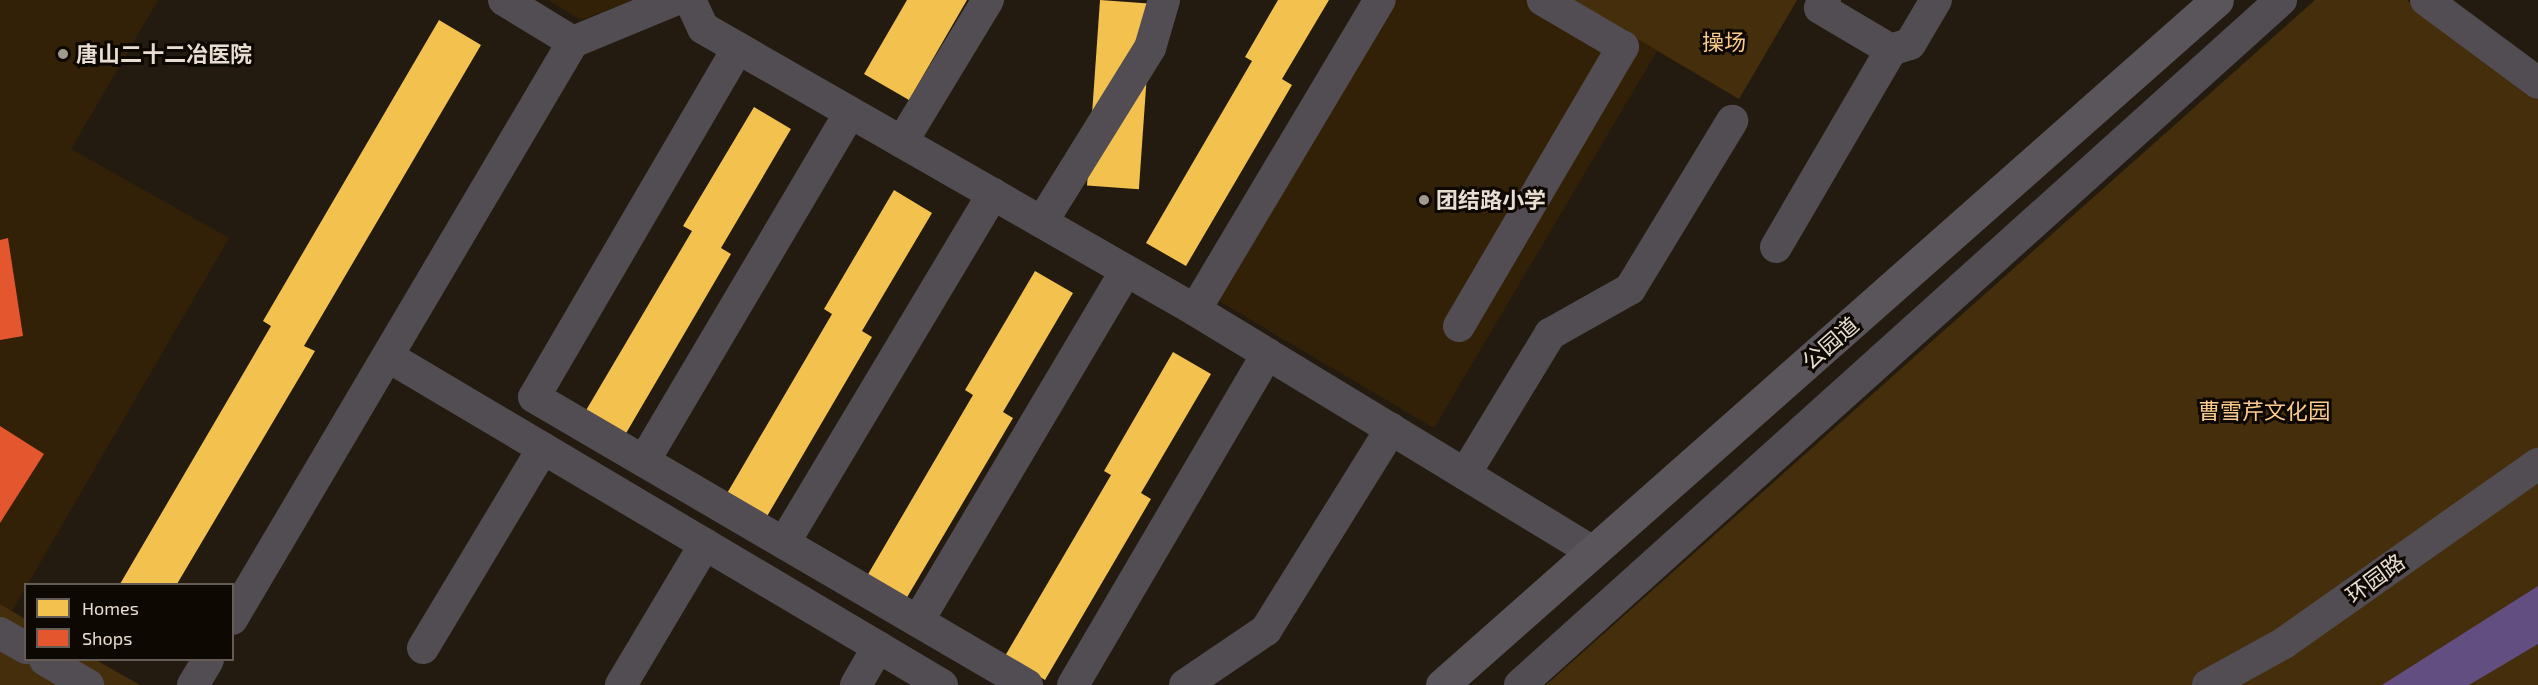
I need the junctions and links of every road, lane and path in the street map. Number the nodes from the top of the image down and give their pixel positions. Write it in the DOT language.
graph roads {
  1 [pos="504,0"];
  2 [pos="675,0"];
  3 [pos="690,0"];
  4 [pos="988,0"];
  5 [pos="1164,0"];
  6 [pos="1380,0"];
  7 [pos="1543,0"];
  8 [pos="1825,0"];
  9 [pos="1936,0"];
  10 [pos="2217,0"];
  11 [pos="2281,0"];
  12 [pos="2426,0"];
  13 [pos="573,42"];
  14 [pos="738,48"];
  15 [pos="1891,50"];
  16 [pos="2538,82"];
  17 [pos="850,112"];
  18 [pos="1732,121"];
  19 [pos="902,142"];
  20 [pos="993,194"];
  21 [pos="1042,222"];
  22 [pos="1776,247"];
  23 [pos="1126,271"];
  24 [pos="1196,310"];
  25 [pos="1459,326"];
  26 [pos="1267,354"];
  27 [pos="389,357"];
  28 [pos="1390,429"];
  29 [pos="543,448"];
  30 [pos="644,461"];
  31 [pos="2538,464"];
  32 [pos="1465,474"];
  33 [pos="784,543"];
  34 [pos="705,544"];
  35 [pos="1593,552"];
  36 [pos="234,616"];
  37 [pos="918,621"];
  38 [pos="0,633"];
  39 [pos="24,647"];
  40 [pos="878,647"];
  41 [pos="423,648"];
  42 [pos="47,661"];
  43 [pos="207,661"];
  44 [pos="88,685"];
  45 [pos="193,685"];
  46 [pos="621,685"];
  47 [pos="856,685"];
  48 [pos="942,685"];
  49 [pos="1027,685"];
  50 [pos="1073,685"];
  51 [pos="1185,685"];
  52 [pos="1442,685"];
  53 [pos="1520,685"];
  54 [pos="2208,685"];
  1 -- 13 [label="street"];
  2 -- 13 [label="street"];
  3 -- 14 [label="street"];
  4 -- 19 [label="street"];
  5 -- 21 [label="street"];
  6 -- 24 [label="street"];
  7 -- 25 [label="street"];
  8 -- 15 [label="street"];
  9 -- 15 [label="street"];
  10 -- 35 [label="main road, 公园道"];
  11 -- 53 [label="street"];
  12 -- 16 [label="street"];
  13 -- 27 [label="street"];
  14 -- 17 [label="street"];
  14 -- 30 [label="street"];
  15 -- 22 [label="street"];
  17 -- 19 [label="street"];
  17 -- 30 [label="street"];
  18 -- 32 [label="street"];
  19 -- 20 [label="street"];
  20 -- 21 [label="street"];
  20 -- 33 [label="street"];
  21 -- 23 [label="street"];
  23 -- 24 [label="street"];
  23 -- 37 [label="street"];
  24 -- 26 [label="street"];
  26 -- 28 [label="street"];
  26 -- 50 [label="street"];
  27 -- 29 [label="street"];
  27 -- 36 [label="street"];
  28 -- 32 [label="street"];
  28 -- 51 [label="street"];
  29 -- 34 [label="street"];
  29 -- 41 [label="street"];
  30 -- 33 [label="street"];
  31 -- 54 [label="street, 环园路"];
  32 -- 35 [label="street"];
  33 -- 37 [label="street"];
  34 -- 40 [label="street"];
  34 -- 46 [label="street"];
  35 -- 52 [label="main road, 公园道"];
  37 -- 49 [label="street"];
  38 -- 39 [label="street"];
  40 -- 47 [label="street"];
  40 -- 48 [label="street"];
  42 -- 44 [label="street"];
  43 -- 45 [label="street"];
}
